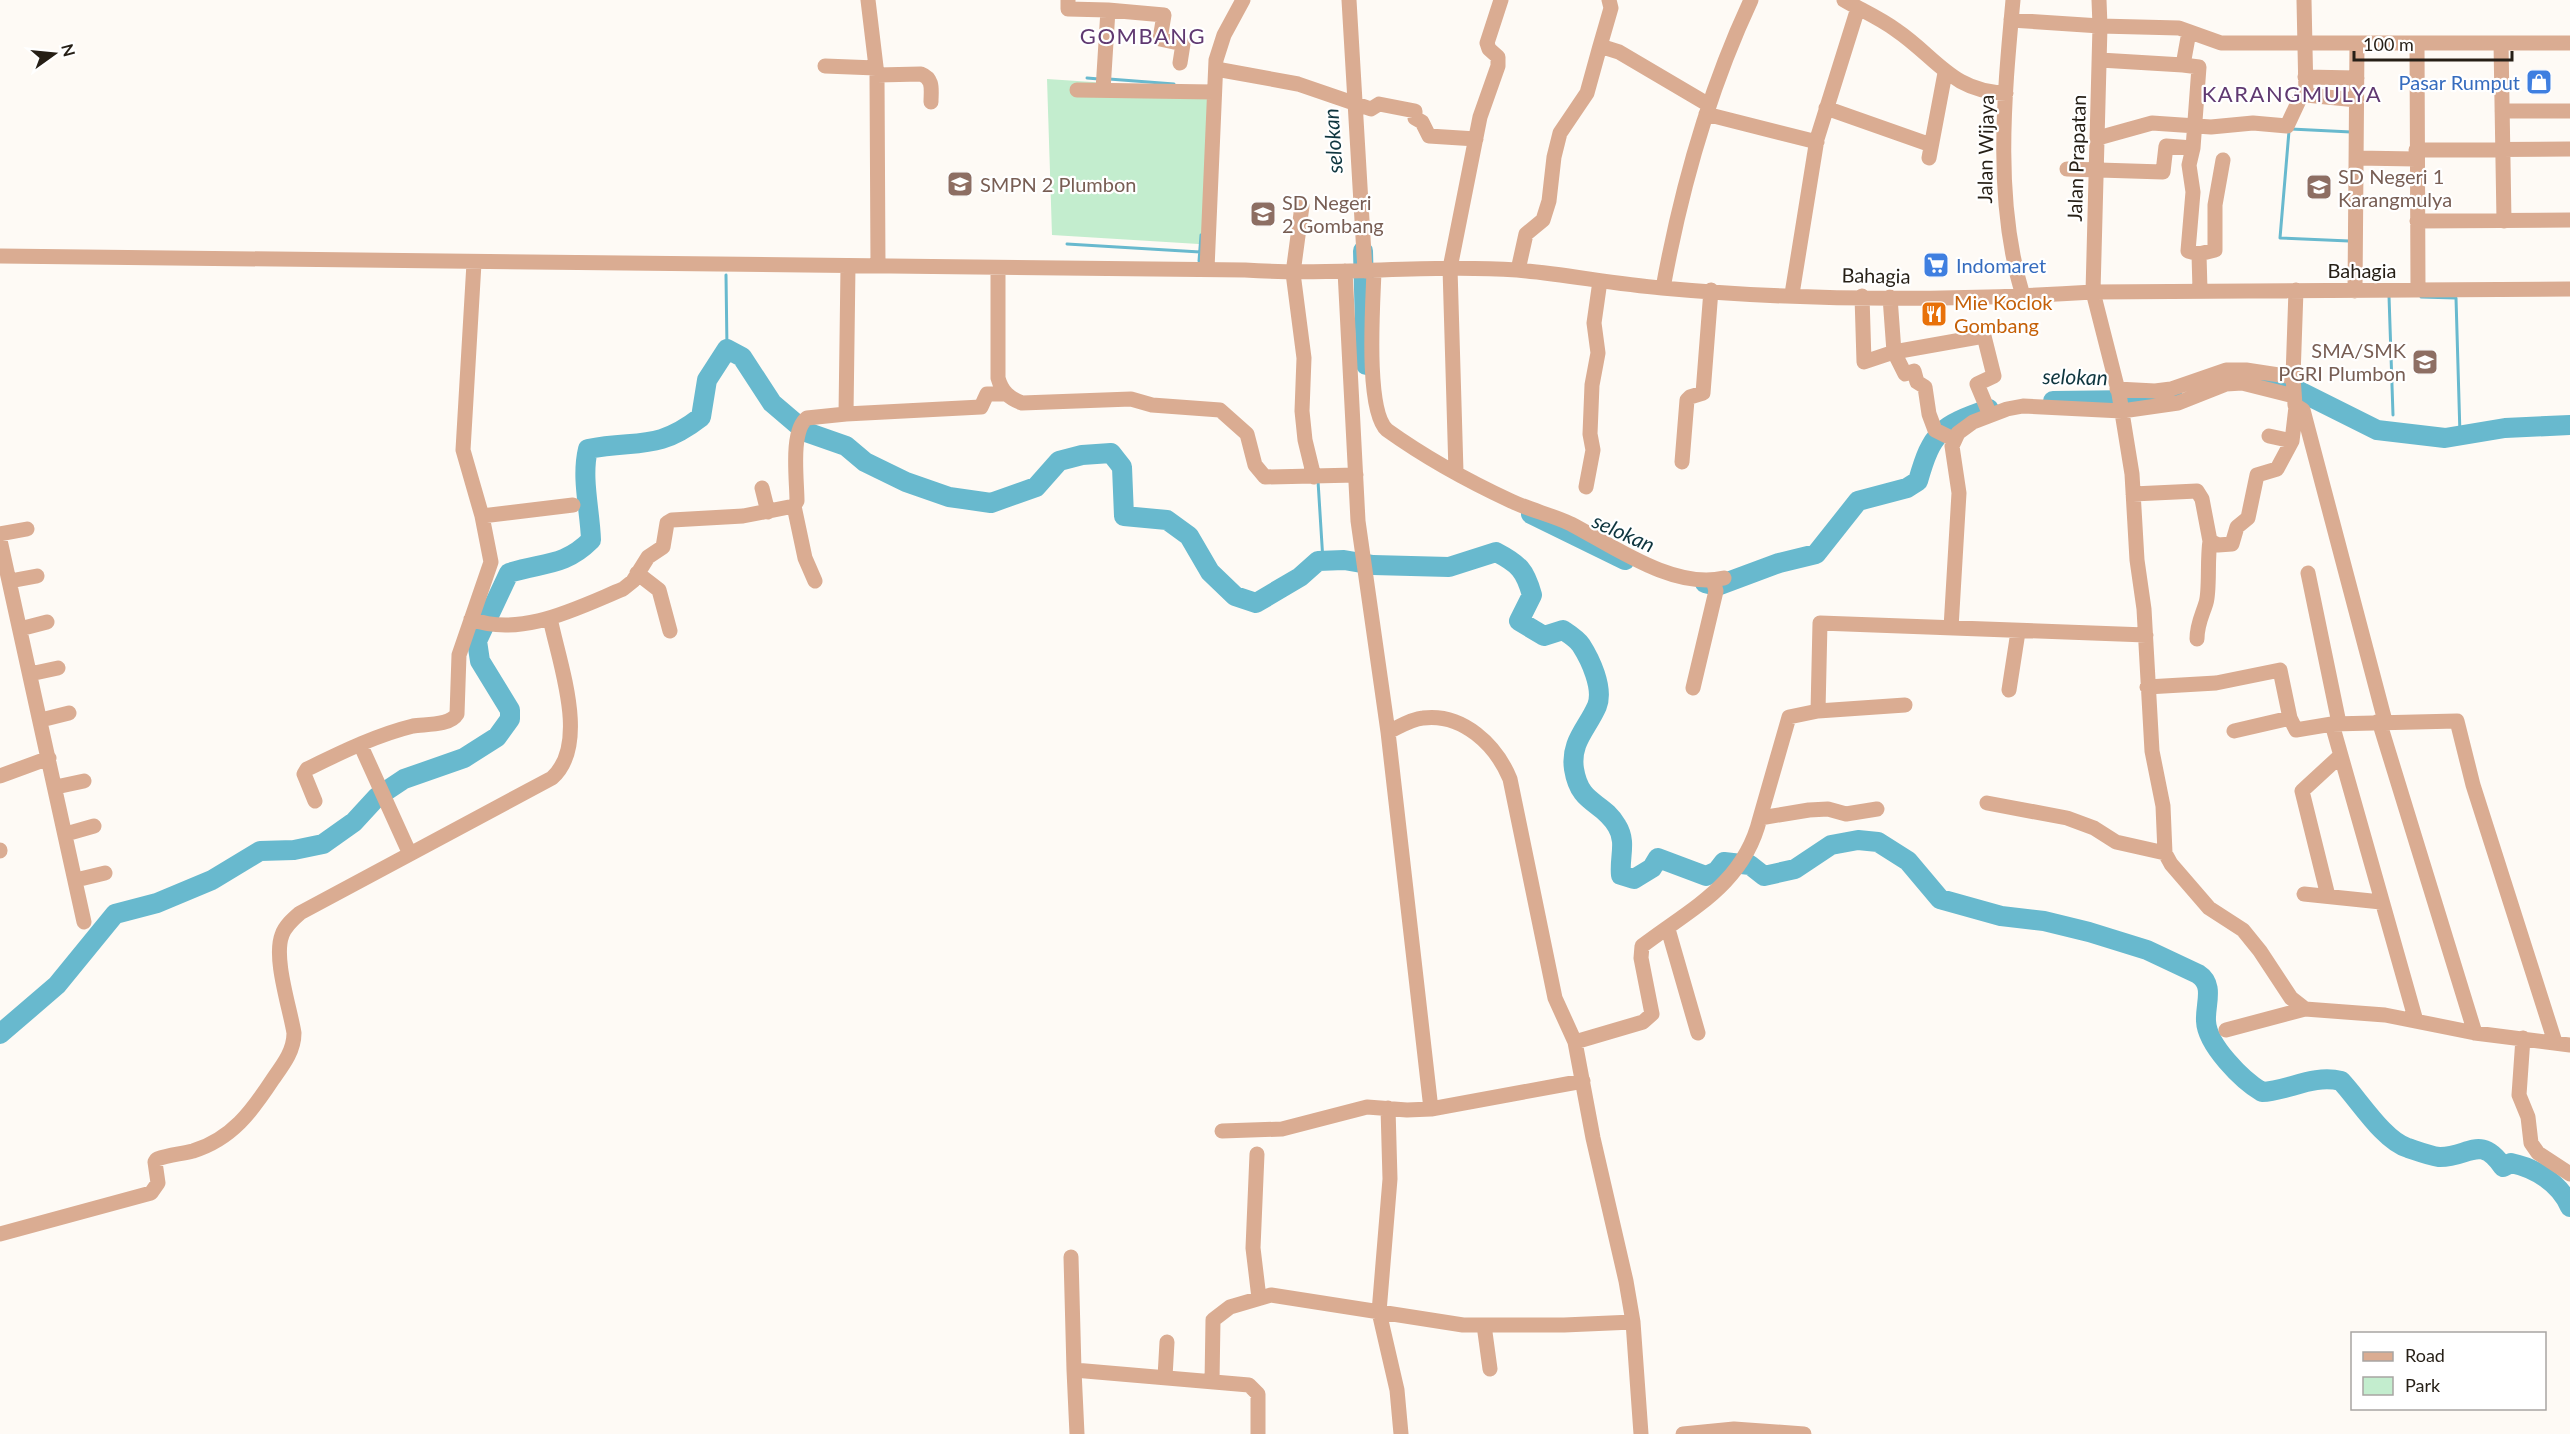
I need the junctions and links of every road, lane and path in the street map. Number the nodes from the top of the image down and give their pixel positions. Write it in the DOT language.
graph roads {
  1 [pos="868,0"];
  2 [pos="1068,0"];
  3 [pos="1243,0"];
  4 [pos="1349,0"];
  5 [pos="1501,0"];
  6 [pos="1609,0"];
  7 [pos="1751,0"];
  8 [pos="1844,0"];
  9 [pos="2013,0"];
  10 [pos="2099,0"];
  11 [pos="2304,0"];
  12 [pos="1858,8"];
  13 [pos="1108,10"];
  14 [pos="2011,20"];
  15 [pos="2100,26"];
  16 [pos="2189,32"];
  17 [pos="2357,43"];
  18 [pos="2417,43"];
  19 [pos="2501,43"];
  20 [pos="2570,43"];
  21 [pos="2304,45"];
  22 [pos="1600,46"];
  23 [pos="2100,60"];
  24 [pos="1180,63"];
  25 [pos="2183,65"];
  26 [pos="825,66"];
  27 [pos="1216,69"];
  28 [pos="876,71"];
  29 [pos="1946,73"];
  30 [pos="2305,77"];
  31 [pos="2353,78"];
  32 [pos="1104,83"];
  33 [pos="1077,90"];
  34 [pos="1210,92"];
  35 [pos="2006,93"];
  36 [pos="2306,95"];
  37 [pos="2353,99"];
  38 [pos="931,102"];
  39 [pos="1351,103"];
  40 [pos="1826,108"];
  41 [pos="1708,110"];
  42 [pos="2502,111"];
  43 [pos="2570,111"];
  44 [pos="2195,126"];
  45 [pos="2098,138"];
  46 [pos="1476,139"];
  47 [pos="1817,142"];
  48 [pos="2193,148"];
  49 [pos="2570,149"];
  50 [pos="2504,150"];
  51 [pos="2416,154"];
  52 [pos="2357,158"];
  53 [pos="2223,160"];
  54 [pos="2067,169"];
  55 [pos="2097,171"];
  56 [pos="1302,206"];
  57 [pos="2570,220"];
  58 [pos="2417,221"];
  59 [pos="2504,221"];
  60 [pos="2199,254"];
  61 [pos="0,256"];
  62 [pos="474,263"];
  63 [pos="1207,264"];
  64 [pos="848,266"];
  65 [pos="878,266"];
  66 [pos="999,268"];
  67 [pos="1450,268"];
  68 [pos="1296,270"];
  69 [pos="1518,270"];
  70 [pos="1361,271"];
  71 [pos="1600,281"];
  72 [pos="1663,288"];
  73 [pos="2570,289"];
  74 [pos="1711,290"];
  75 [pos="2200,290"];
  76 [pos="2296,290"];
  77 [pos="2418,290"];
  78 [pos="2355,291"];
  79 [pos="2093,292"];
  80 [pos="1792,294"];
  81 [pos="1862,296"];
  82 [pos="2023,296"];
  83 [pos="1890,297"];
  84 [pos="1894,352"];
  85 [pos="1006,394"];
  86 [pos="2295,395"];
  87 [pos="2120,400"];
  88 [pos="1988,411"];
  89 [pos="846,414"];
  90 [pos="2270,436"];
  91 [pos="1952,439"];
  92 [pos="2292,441"];
  93 [pos="1682,462"];
  94 [pos="1456,472"];
  95 [pos="1356,475"];
  96 [pos="1318,477"];
  97 [pos="1586,487"];
  98 [pos="762,488"];
  99 [pos="2133,494"];
  100 [pos="573,506"];
  101 [pos="794,506"];
  102 [pos="768,512"];
  103 [pos="482,516"];
  104 [pos="27,529"];
  105 [pos="0,534"];
  106 [pos="0,540"];
  107 [pos="2210,541"];
  108 [pos="637,573"];
  109 [pos="2308,573"];
  110 [pos="37,576"];
  111 [pos="815,580"];
  112 [pos="10,581"];
  113 [pos="549,618"];
  114 [pos="47,622"];
  115 [pos="482,623"];
  116 [pos="1951,628"];
  117 [pos="20,629"];
  118 [pos="670,631"];
  119 [pos="2018,632"];
  120 [pos="2146,635"];
  121 [pos="2197,639"];
  122 [pos="58,668"];
  123 [pos="30,674"];
  124 [pos="2147,687"];
  125 [pos="1693,688"];
  126 [pos="2009,690"];
  127 [pos="1905,705"];
  128 [pos="1818,711"];
  129 [pos="69,713"];
  130 [pos="2290,718"];
  131 [pos="41,720"];
  132 [pos="2382,721"];
  133 [pos="2336,723"];
  134 [pos="2234,731"];
  135 [pos="1388,732"];
  136 [pos="361,746"];
  137 [pos="2340,756"];
  138 [pos="49,758"];
  139 [pos="0,776"];
  140 [pos="84,781"];
  141 [pos="56,788"];
  142 [pos="315,801"];
  143 [pos="1987,803"];
  144 [pos="1877,809"];
  145 [pos="1760,818"];
  146 [pos="94,825"];
  147 [pos="66,834"];
  148 [pos="409,852"];
  149 [pos="2165,853"];
  150 [pos="105,873"];
  151 [pos="76,879"];
  152 [pos="2304,894"];
  153 [pos="2328,896"];
  154 [pos="2381,902"];
  155 [pos="84,922"];
  156 [pos="1668,929"];
  157 [pos="2305,1009"];
  158 [pos="2416,1021"];
  159 [pos="2226,1030"];
  160 [pos="1698,1033"];
  161 [pos="2475,1033"];
  162 [pos="2523,1038"];
  163 [pos="1575,1042"];
  164 [pos="2563,1043"];
  165 [pos="1583,1081"];
  166 [pos="1388,1108"];
  167 [pos="1431,1109"];
  168 [pos="1222,1131"];
  169 [pos="1257,1154"];
  170 [pos="2570,1174"];
  171 [pos="0,1234"];
  172 [pos="1071,1257"];
  173 [pos="1259,1298"];
  174 [pos="1379,1312"];
  175 [pos="1633,1322"];
  176 [pos="1484,1325"];
  177 [pos="1167,1342"];
  178 [pos="1490,1369"];
  179 [pos="1074,1370"];
  180 [pos="1165,1377"];
  181 [pos="1212,1382"];
  182 [pos="1077,1434"];
  183 [pos="1258,1434"];
  184 [pos="1401,1434"];
  185 [pos="1641,1434"];
  186 [pos="1683,1434"];
  187 [pos="1804,1434"];
  1 -- 28 [label="street"];
  2 -- 13 [label="street"];
  3 -- 27 [label="street"];
  4 -- 39 [label="street"];
  5 -- 46 [label="street"];
  6 -- 22 [label="street"];
  7 -- 41 [label="street"];
  8 -- 12 [label="street"];
  9 -- 14 [label="street, Jalan Wijaya"];
  10 -- 15 [label="street, Jalan Prapatan"];
  11 -- 21 [label="street"];
  12 -- 29 [label="street"];
  12 -- 40 [label="street"];
  13 -- 24 [label="street"];
  13 -- 32 [label="street"];
  14 -- 15 [label="street"];
  14 -- 35 [label="street, Jalan Wijaya"];
  15 -- 16 [label="street"];
  15 -- 23 [label="street, Jalan Prapatan"];
  16 -- 21 [label="street"];
  16 -- 25 [label="street"];
  17 -- 18 [label="street"];
  17 -- 21 [label="street"];
  17 -- 31 [label="street"];
  18 -- 19 [label="street"];
  18 -- 51 [label="street"];
  19 -- 20 [label="street"];
  19 -- 42 [label="street"];
  21 -- 30 [label="street"];
  22 -- 41 [label="street"];
  22 -- 69 [label="street"];
  23 -- 25 [label="street"];
  23 -- 45 [label="street, Jalan Prapatan"];
  25 -- 44 [label="street"];
  26 -- 28 [label="street"];
  27 -- 34 [label="street"];
  27 -- 39 [label="street"];
  28 -- 38 [label="street"];
  28 -- 65 [label="street"];
  29 -- 35 [label="street"];
  29 -- 40 [label="street"];
  30 -- 31 [label="street"];
  30 -- 36 [label="street"];
  31 -- 37 [label="street"];
  32 -- 33 [label="street"];
  32 -- 34 [label="street"];
  34 -- 63 [label="street"];
  35 -- 82 [label="street, Jalan Wijaya"];
  36 -- 37 [label="street"];
  36 -- 44 [label="street"];
  37 -- 52 [label="street"];
  39 -- 46 [label="street"];
  39 -- 70 [label="street"];
  40 -- 47 [label="street"];
  41 -- 47 [label="street"];
  41 -- 72 [label="street"];
  42 -- 43 [label="street"];
  42 -- 50 [label="street"];
  44 -- 45 [label="street"];
  44 -- 48 [label="street"];
  45 -- 55 [label="street, Jalan Prapatan"];
  46 -- 67 [label="street"];
  47 -- 80 [label="street"];
  48 -- 55 [label="street"];
  48 -- 60 [label="street"];
  49 -- 50 [label="street"];
  50 -- 51 [label="street"];
  50 -- 59 [label="street"];
  51 -- 52 [label="street"];
  51 -- 58 [label="street"];
  52 -- 78 [label="street"];
  53 -- 60 [label="street"];
  54 -- 55 [label="street"];
  55 -- 79 [label="street, Jalan Prapatan"];
  56 -- 68 [label="street"];
  57 -- 59 [label="street"];
  58 -- 59 [label="street"];
  58 -- 77 [label="street"];
  60 -- 75 [label="street"];
  61 -- 62 [label="street, Bahagia"];
  62 -- 64 [label="street, Bahagia"];
  62 -- 103 [label="street"];
  63 -- 66 [label="street, Bahagia"];
  63 -- 68 [label="street, Bahagia"];
  64 -- 65 [label="street, Bahagia"];
  64 -- 89 [label="street"];
  65 -- 66 [label="street, Bahagia"];
  66 -- 85 [label="street"];
  67 -- 69 [label="street, Bahagia"];
  67 -- 70 [label="street, Bahagia"];
  67 -- 94 [label="street"];
  68 -- 70 [label="street, Bahagia"];
  68 -- 96 [label="street"];
  69 -- 71 [label="street, Bahagia"];
  70 -- 94 [label="street"];
  70 -- 95 [label="street"];
  71 -- 72 [label="street, Bahagia"];
  71 -- 97 [label="street"];
  72 -- 74 [label="street, Bahagia"];
  73 -- 77 [label="street, Bahagia"];
  74 -- 80 [label="street, Bahagia"];
  74 -- 93 [label="street"];
  75 -- 76 [label="street, Bahagia"];
  75 -- 79 [label="street, Bahagia"];
  76 -- 78 [label="street, Bahagia"];
  76 -- 86 [label="street"];
  77 -- 78 [label="street, Bahagia"];
  79 -- 82 [label="street, Bahagia"];
  79 -- 87 [label="street, Jalan Prapatan"];
  80 -- 81 [label="street, Bahagia"];
  81 -- 83 [label="street, Bahagia"];
  81 -- 84 [label="street"];
  82 -- 83 [label="street, Bahagia"];
  83 -- 84 [label="street"];
  84 -- 88 [label="street"];
  84 -- 91 [label="street"];
  85 -- 89 [label="street"];
  85 -- 96 [label="street"];
  86 -- 87 [label="street"];
  86 -- 87 [label="street"];
  86 -- 92 [label="street"];
  86 -- 132 [label="street"];
  87 -- 88 [label="street"];
  87 -- 99 [label="street, Jalan Prapatan"];
  88 -- 91 [label="street"];
  89 -- 101 [label="street"];
  90 -- 92 [label="street"];
  91 -- 116 [label="street"];
  92 -- 107 [label="street"];
  94 -- 125 [label="street"];
  95 -- 96 [label="street"];
  95 -- 135 [label="street"];
  98 -- 102 [label="street"];
  99 -- 107 [label="street"];
  99 -- 120 [label="street, Jalan Prapatan"];
  100 -- 103 [label="street"];
  101 -- 102 [label="street"];
  101 -- 111 [label="street"];
  102 -- 108 [label="street"];
  103 -- 115 [label="street"];
  104 -- 105 [label="street"];
  106 -- 112 [label="street"];
  107 -- 121 [label="street"];
  108 -- 113 [label="street"];
  108 -- 118 [label="street"];
  109 -- 133 [label="street"];
  110 -- 112 [label="street"];
  112 -- 117 [label="street"];
  113 -- 115 [label="street"];
  113 -- 148 [label="street"];
  114 -- 117 [label="street"];
  115 -- 136 [label="street"];
  116 -- 119 [label="street"];
  116 -- 128 [label="street"];
  117 -- 123 [label="street"];
  119 -- 120 [label="street"];
  119 -- 126 [label="street"];
  120 -- 124 [label="street, Jalan Prapatan"];
  122 -- 123 [label="street"];
  123 -- 131 [label="street"];
  124 -- 130 [label="street"];
  124 -- 149 [label="street, Jalan Prapatan"];
  127 -- 128 [label="street"];
  128 -- 145 [label="street"];
  129 -- 131 [label="street"];
  130 -- 133 [label="street"];
  130 -- 134 [label="street"];
  131 -- 138 [label="street"];
  132 -- 133 [label="street"];
  132 -- 161 [label="street"];
  132 -- 164 [label="street"];
  133 -- 137 [label="street"];
  135 -- 163 [label="street"];
  135 -- 167 [label="street"];
  136 -- 142 [label="street"];
  136 -- 148 [label="street"];
  137 -- 153 [label="street"];
  137 -- 154 [label="street"];
  138 -- 139 [label="street"];
  138 -- 141 [label="street"];
  140 -- 141 [label="street"];
  141 -- 147 [label="street"];
  143 -- 149 [label="street"];
  144 -- 145 [label="street"];
  145 -- 156 [label="street"];
  146 -- 147 [label="street"];
  147 -- 151 [label="street"];
  148 -- 171 [label="street"];
  149 -- 157 [label="street"];
  150 -- 151 [label="street"];
  151 -- 155 [label="street"];
  152 -- 153 [label="street"];
  153 -- 154 [label="street"];
  154 -- 158 [label="street"];
  156 -- 160 [label="street"];
  156 -- 163 [label="street"];
  157 -- 158 [label="street"];
  157 -- 159 [label="street"];
  158 -- 161 [label="street"];
  161 -- 162 [label="street"];
  162 -- 164 [label="street"];
  162 -- 170 [label="street"];
  163 -- 165 [label="street"];
  165 -- 167 [label="street"];
  165 -- 175 [label="street"];
  166 -- 167 [label="street"];
  166 -- 168 [label="street"];
  166 -- 174 [label="street"];
  169 -- 173 [label="street"];
  172 -- 179 [label="street"];
  173 -- 174 [label="street"];
  173 -- 181 [label="street"];
  174 -- 176 [label="street"];
  174 -- 184 [label="street"];
  175 -- 176 [label="street"];
  175 -- 185 [label="street"];
  176 -- 178 [label="street"];
  177 -- 180 [label="street"];
  179 -- 180 [label="street"];
  179 -- 182 [label="street"];
  180 -- 181 [label="street"];
  181 -- 183 [label="street"];
  186 -- 187 [label="street"];
}
